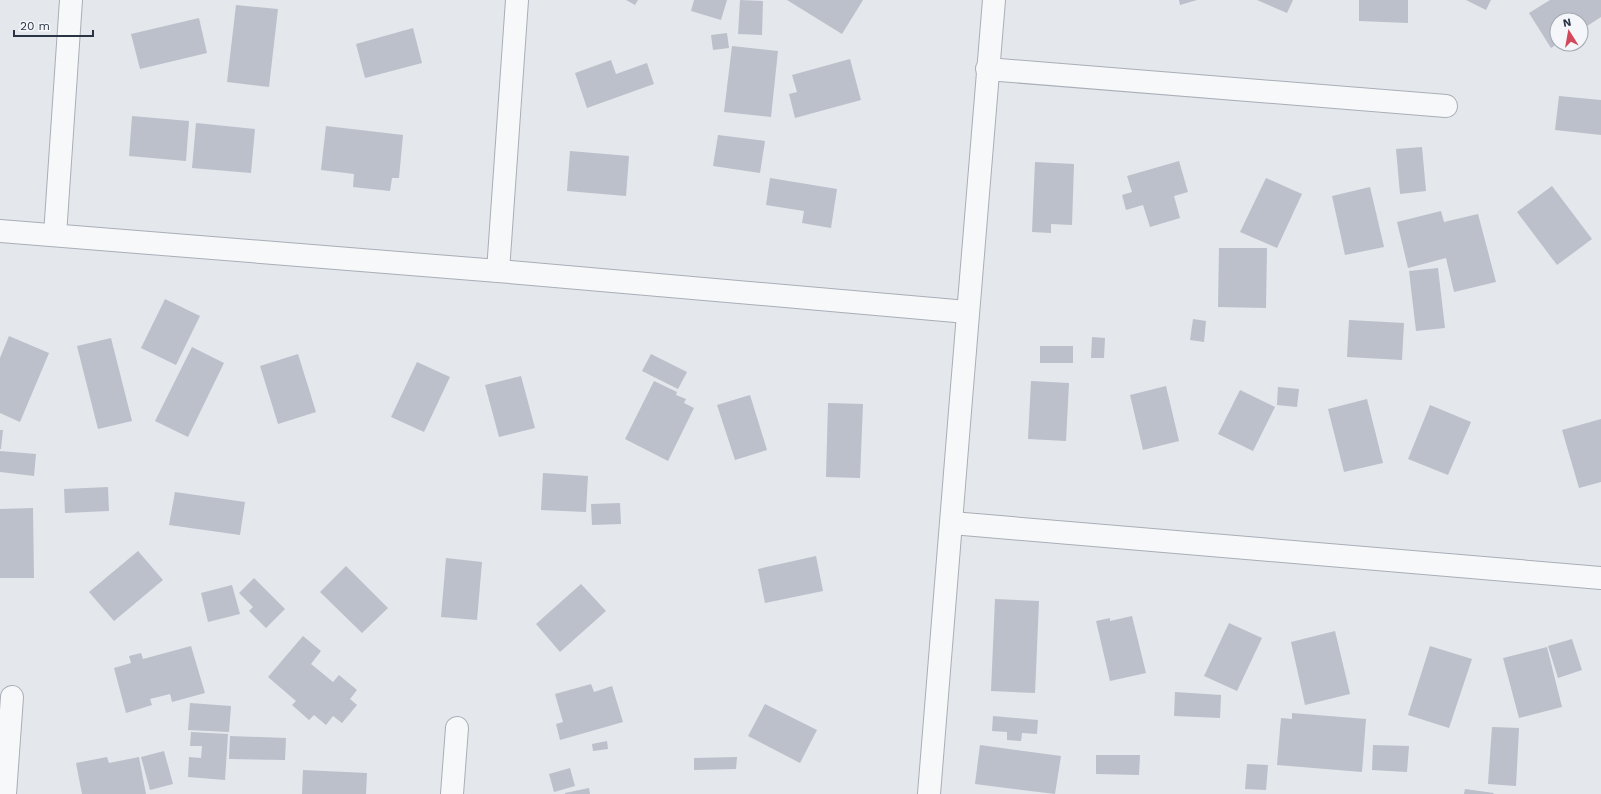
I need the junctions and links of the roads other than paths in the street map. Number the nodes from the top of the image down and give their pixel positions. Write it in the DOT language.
graph roads {
  1 [pos="71,0"];
  2 [pos="517,0"];
  3 [pos="994,0"];
  4 [pos="987,69"];
  5 [pos="1446,106"];
  6 [pos="0,231"];
  7 [pos="55,235"];
  8 [pos="498,270"];
  9 [pos="966,312"];
  10 [pos="952,524"];
  11 [pos="1601,578"];
  12 [pos="12,697"];
  13 [pos="457,728"];
  14 [pos="4,794"];
  15 [pos="452,794"];
  16 [pos="928,794"];
  1 -- 7 [label="street"];
  2 -- 8 [label="street"];
  3 -- 4 [label="street"];
  4 -- 5 [label="street"];
  4 -- 9 [label="street"];
  6 -- 7 [label="street"];
  7 -- 8 [label="street"];
  8 -- 9 [label="street"];
  9 -- 10 [label="street"];
  10 -- 11 [label="street"];
  10 -- 16 [label="street"];
  12 -- 14 [label="street"];
  13 -- 15 [label="street"];
}
